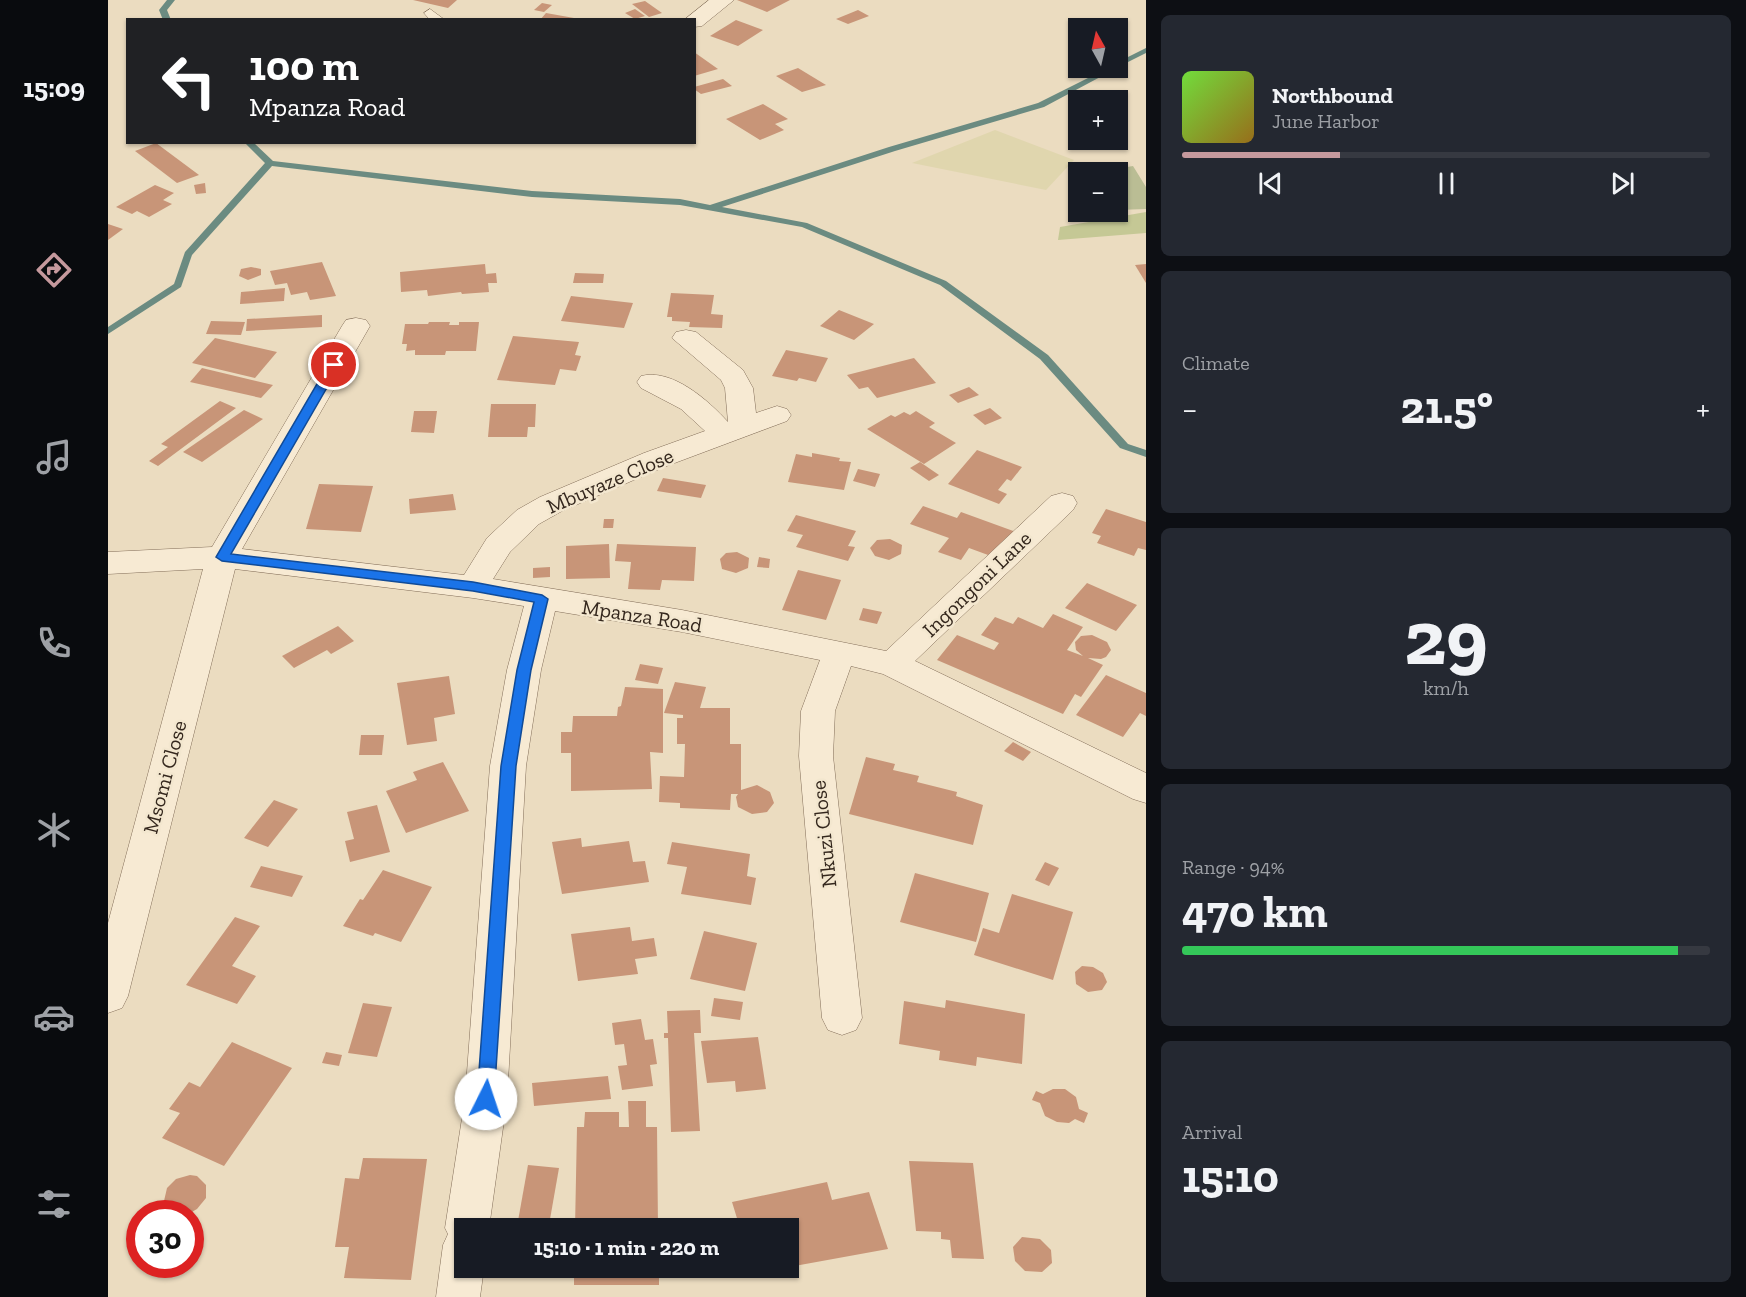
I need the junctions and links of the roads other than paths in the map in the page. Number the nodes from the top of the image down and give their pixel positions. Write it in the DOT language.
graph roads {
  1 [pos="723,0"];
  2 [pos="696,20"];
  3 [pos="356,326"];
  4 [pos="686,339"];
  5 [pos="651,382"];
  6 [pos="777,415"];
  7 [pos="733,431"];
  8 [pos="1062,503"];
  9 [pos="222,557"];
  10 [pos="108,563"];
  11 [pos="473,587"];
  12 [pos="542,599"];
  13 [pos="840,652"];
  14 [pos="892,664"];
  15 [pos="1146,789"];
  16 [pos="108,996"];
  17 [pos="842,1018"];
  18 [pos="468,1218"];
  19 [pos="461,1278"];
  20 [pos="458,1297"];
  1 -- 2 [label="street"];
  3 -- 9 [label="street, Msomi Close"];
  4 -- 7 [label="street"];
  5 -- 7 [label="street"];
  6 -- 7 [label="street, Mbuyaze Close"];
  7 -- 11 [label="street, Mbuyaze Close"];
  8 -- 14 [label="street, Ingongoni Lane"];
  9 -- 10 [label="street, Mpanza Road"];
  9 -- 11 [label="street, Mpanza Road"];
  9 -- 16 [label="street, Msomi Close"];
  11 -- 12 [label="street, Mpanza Road"];
  12 -- 13 [label="street, Mpanza Road"];
  12 -- 18 [label="street"];
  13 -- 14 [label="street, Mpanza Road"];
  13 -- 17 [label="street, Nkuzi Close"];
  14 -- 15 [label="street, Mpanza Road"];
  19 -- 20 [label="street"];
}
